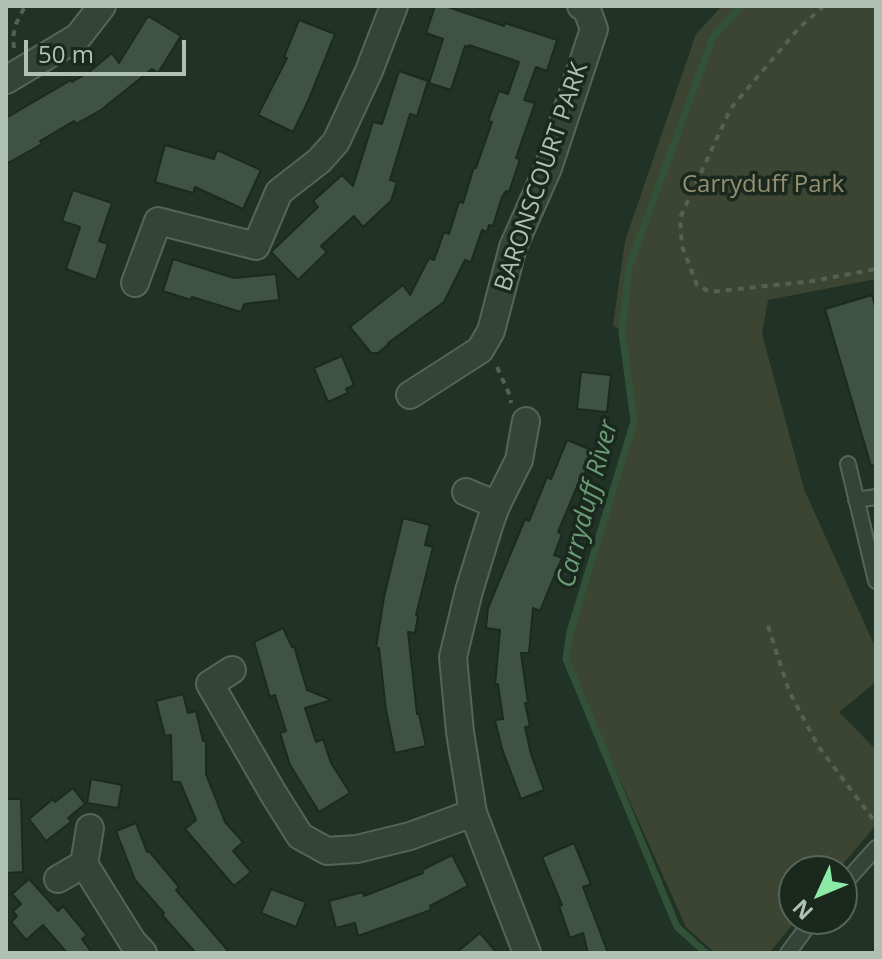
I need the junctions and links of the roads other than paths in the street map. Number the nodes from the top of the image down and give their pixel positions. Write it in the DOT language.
graph roads {
  1 [pos="102,6"];
  2 [pos="394,6"];
  3 [pos="581,6"];
  4 [pos="11,77"];
  5 [pos="135,283"];
  6 [pos="410,395"];
  7 [pos="526,421"];
  8 [pos="848,464"];
  9 [pos="466,492"];
  10 [pos="876,497"];
  11 [pos="856,500"];
  12 [pos="497,505"];
  13 [pos="876,581"];
  14 [pos="232,670"];
  15 [pos="473,813"];
  16 [pos="90,828"];
  17 [pos="876,848"];
  18 [pos="84,864"];
  19 [pos="858,868"];
  20 [pos="58,879"];
  21 [pos="801,935"];
  22 [pos="143,953"];
  23 [pos="527,953"];
  24 [pos="788,953"];
  1 -- 4 [label="street"];
  2 -- 5 [label="street"];
  3 -- 6 [label="street, BARONSCOURT PARK"];
  7 -- 12 [label="street"];
  8 -- 11 [label="lane"];
  9 -- 12 [label="street"];
  10 -- 11 [label="lane"];
  11 -- 13 [label="lane"];
  12 -- 15 [label="street"];
  14 -- 15 [label="street"];
  15 -- 23 [label="street"];
  16 -- 18 [label="street"];
  17 -- 19 [label="lane"];
  18 -- 20 [label="street"];
  18 -- 22 [label="street"];
  21 -- 24 [label="lane"];
}
